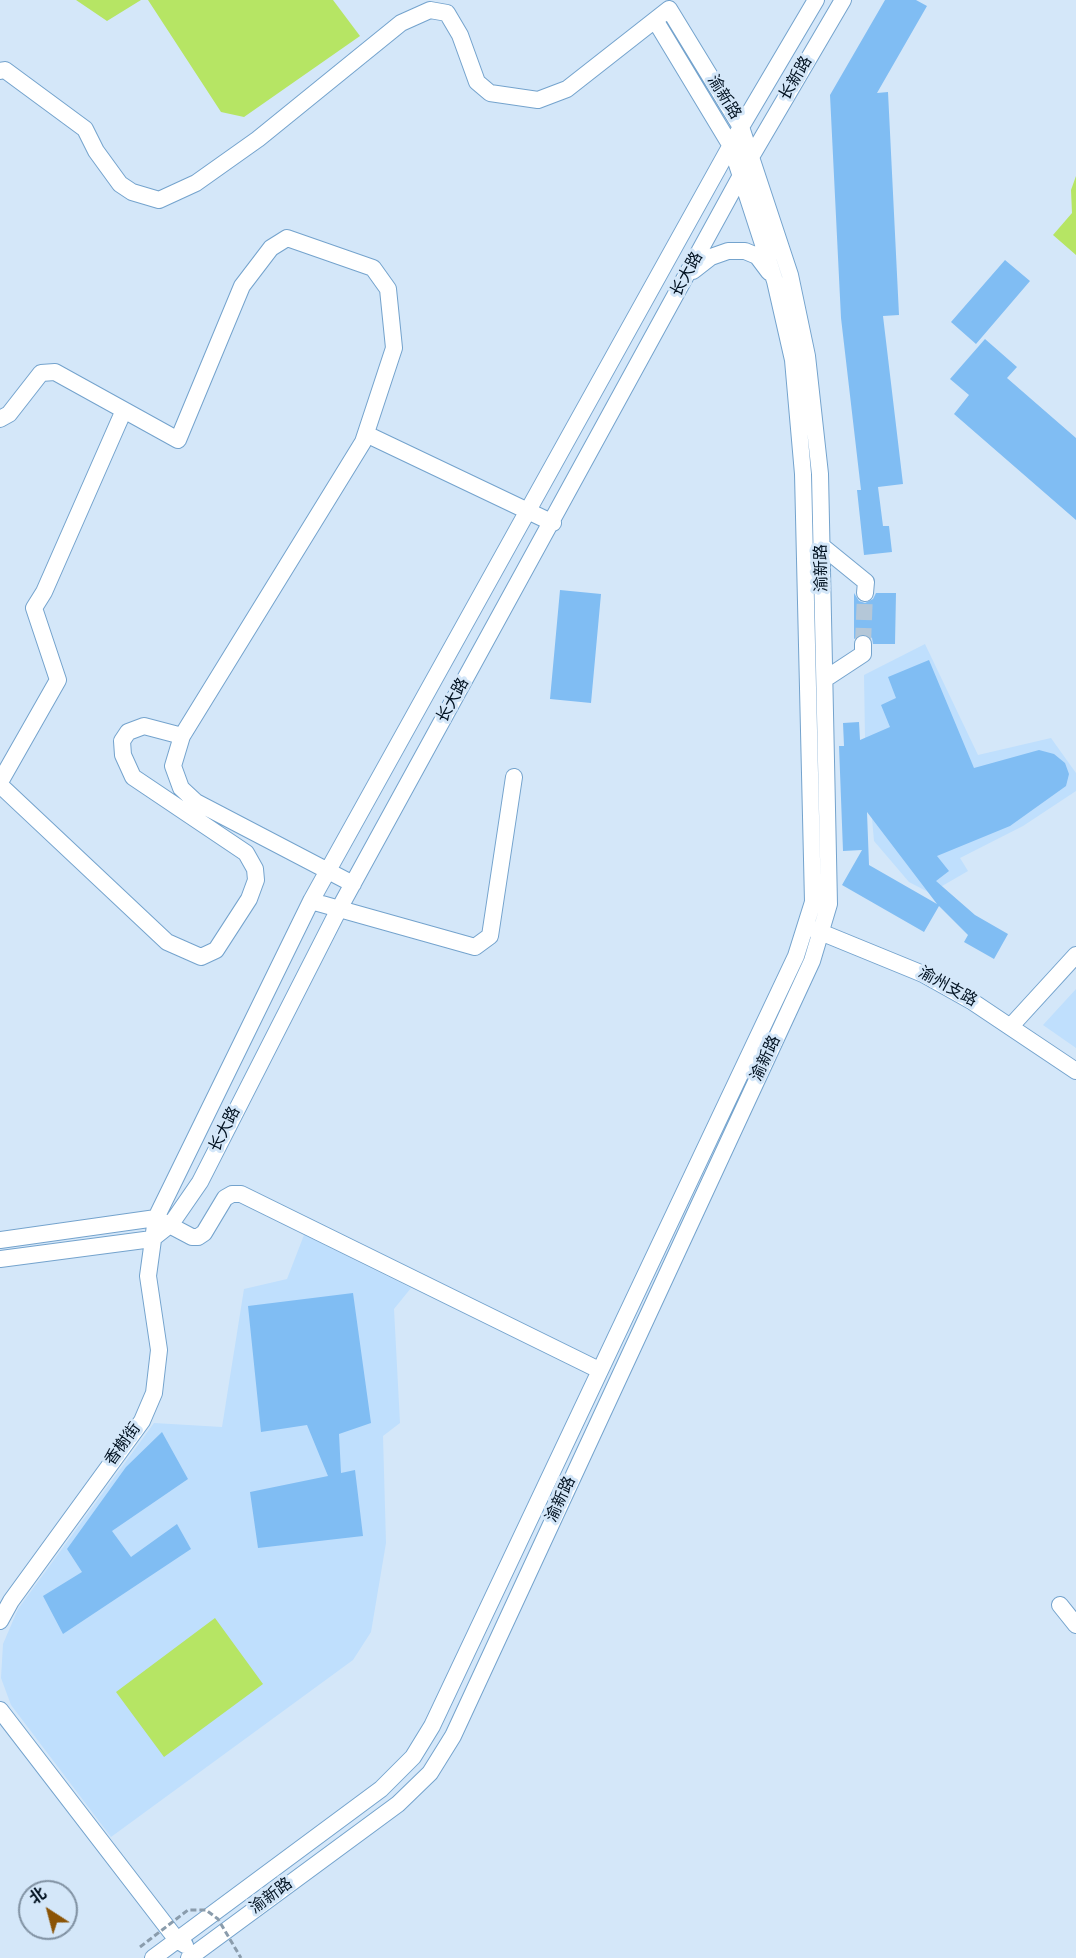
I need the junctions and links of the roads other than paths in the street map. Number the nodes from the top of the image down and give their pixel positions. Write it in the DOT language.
graph roads {
  1 [pos="816,0"];
  2 [pos="843,0"];
  3 [pos="655,20"];
  4 [pos="0,70"];
  5 [pos="741,127"];
  6 [pos="731,146"];
  7 [pos="751,157"];
  8 [pos="742,176"];
  9 [pos="687,275"];
  10 [pos="775,281"];
  11 [pos="124,410"];
  12 [pos="0,419"];
  13 [pos="366,434"];
  14 [pos="528,511"];
  15 [pos="553,523"];
  16 [pos="823,547"];
  17 [pos="866,593"];
  18 [pos="863,644"];
  19 [pos="825,679"];
  20 [pos="182,736"];
  21 [pos="514,777"];
  22 [pos="0,783"];
  23 [pos="328,870"];
  24 [pos="353,884"];
  25 [pos="311,901"];
  26 [pos="339,909"];
  27 [pos="806,927"];
  28 [pos="823,933"];
  29 [pos="1076,956"];
  30 [pos="1011,1026"];
  31 [pos="1076,1071"];
  32 [pos="163,1221"];
  33 [pos="152,1239"];
  34 [pos="0,1240"];
  35 [pos="0,1259"];
  36 [pos="599,1370"];
  37 [pos="1060,1605"];
  38 [pos="0,1621"];
  39 [pos="1076,1625"];
  40 [pos="0,1710"];
  41 [pos="177,1940"];
  42 [pos="196,1956"];
  43 [pos="153,1958"];
  44 [pos="180,1958"];
  1 -- 5 [label="street, 长新路"];
  2 -- 7 [label="street, 长新路"];
  3 -- 4 [label="street"];
  3 -- 5 [label="street, 渝新路"];
  3 -- 6 [label="street, 渝新路"];
  5 -- 6 [label="street, 长大路"];
  5 -- 7 [label="street, 渝新路"];
  6 -- 8 [label="street, 渝新路"];
  6 -- 14 [label="street, 长大路"];
  7 -- 8 [label="street, 长大路"];
  7 -- 16 [label="street, 渝新路"];
  8 -- 9 [label="street, 长大路"];
  8 -- 10 [label="street, 渝新路"];
  9 -- 10 [label="street"];
  9 -- 15 [label="street, 长大路"];
  10 -- 27 [label="street, 渝新路"];
  11 -- 12 [label="street"];
  11 -- 13 [label="street"];
  11 -- 22 [label="street"];
  13 -- 14 [label="street"];
  13 -- 20 [label="street"];
  14 -- 15 [label="street"];
  14 -- 23 [label="street, 长大路"];
  15 -- 24 [label="street, 长大路"];
  16 -- 17 [label="street"];
  16 -- 19 [label="street, 渝新路"];
  18 -- 19 [label="street"];
  19 -- 28 [label="street, 渝新路"];
  20 -- 22 [label="street"];
  20 -- 23 [label="street"];
  21 -- 26 [label="street"];
  23 -- 24 [label="street"];
  23 -- 25 [label="street, 长大路"];
  24 -- 26 [label="street, 长大路"];
  25 -- 26 [label="street"];
  25 -- 32 [label="street, 长大路"];
  26 -- 32 [label="street, 长大路"];
  27 -- 28 [label="street, 渝州支路"];
  27 -- 36 [label="street, 渝新路"];
  28 -- 30 [label="street, 渝州支路"];
  28 -- 42 [label="street, 渝新路"];
  29 -- 30 [label="street"];
  30 -- 31 [label="street, 渝州支路"];
  32 -- 33 [label="street, 香榭街"];
  32 -- 34 [label="street"];
  32 -- 36 [label="street"];
  33 -- 35 [label="street"];
  33 -- 38 [label="street, 香榭街"];
  36 -- 41 [label="street, 渝新路"];
  37 -- 39 [label="street"];
  40 -- 41 [label="street"];
  41 -- 42 [label="street"];
  41 -- 43 [label="street, 渝新路"];
  41 -- 44 [label="street"];
}
